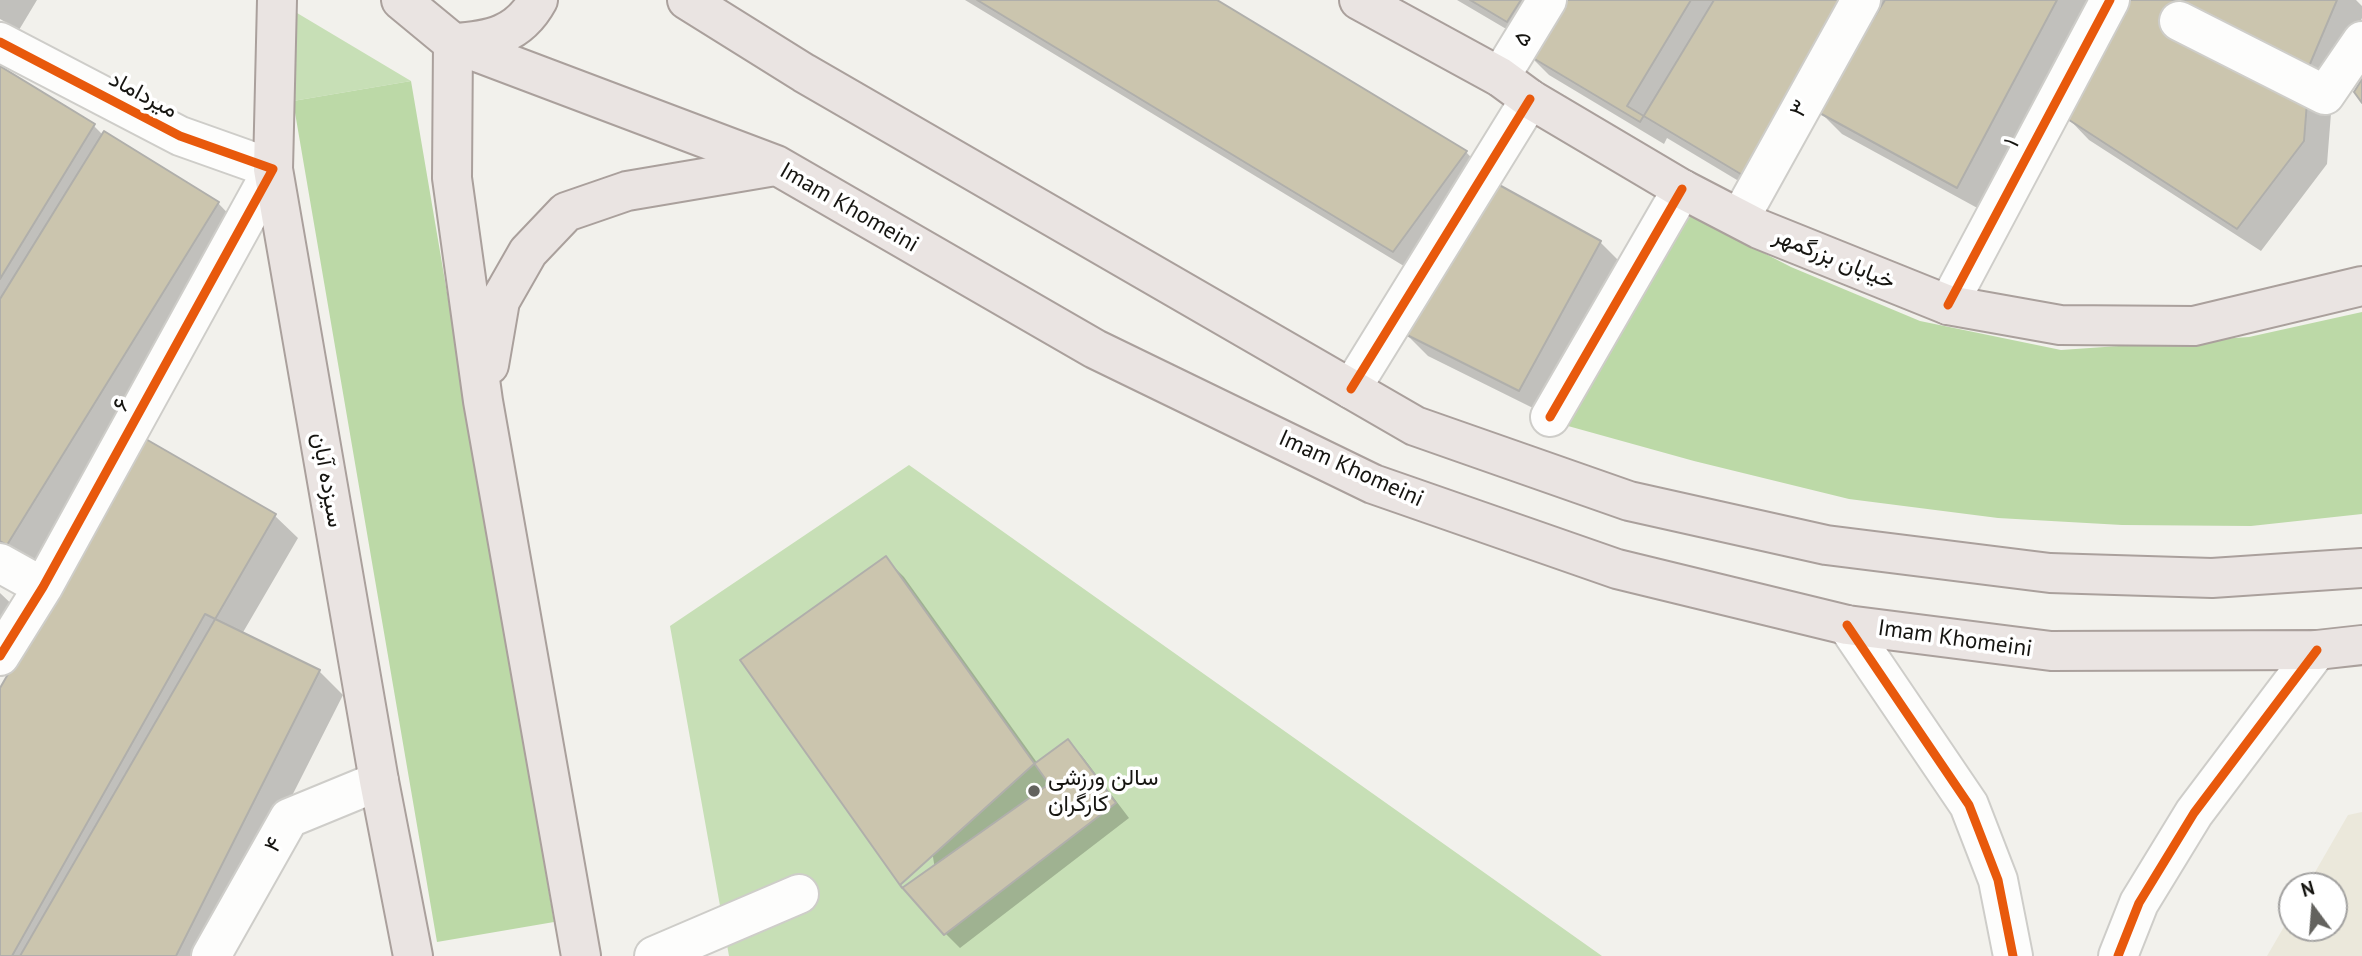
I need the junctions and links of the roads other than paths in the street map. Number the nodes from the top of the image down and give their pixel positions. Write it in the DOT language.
graph roads {
  1 [pos="277,0"];
  2 [pos="401,0"];
  3 [pos="538,0"];
  4 [pos="687,0"];
  5 [pos="1359,0"];
  6 [pos="1547,0"];
  7 [pos="1861,0"];
  8 [pos="2110,0"];
  9 [pos="2179,21"];
  10 [pos="0,41"];
  11 [pos="2362,41"];
  12 [pos="453,43"];
  13 [pos="1500,77"];
  14 [pos="1530,99"];
  15 [pos="776,166"];
  16 [pos="273,169"];
  17 [pos="1682,189"];
  18 [pos="1740,218"];
  19 [pos="2362,286"];
  20 [pos="1948,305"];
  21 [pos="1351,389"];
  22 [pos="483,401"];
  23 [pos="1550,417"];
  24 [pos="0,563"];
  25 [pos="2362,568"];
  26 [pos="43,587"];
  27 [pos="1847,625"];
  28 [pos="2362,645"];
  29 [pos="2317,650"];
  30 [pos="0,656"];
  31 [pos="379,781"];
  32 [pos="799,894"];
  33 [pos="211,956"];
  34 [pos="413,956"];
  35 [pos="582,956"];
  36 [pos="654,956"];
  37 [pos="2013,956"];
  38 [pos="2118,956"];
  1 -- 16 [label="main road, سیزده آبان"];
  2 -- 12 [label="main road, Imam Khomeini"];
  3 -- 12 [label="main road"];
  4 -- 21 [label="main road"];
  5 -- 13 [label="main road, خیابان بزرگمهر"];
  6 -- 13 [label="street, ۵"];
  7 -- 18 [label="street, ۳"];
  8 -- 20 [label="street, ۱"];
  9 -- 11 [label="street"];
  10 -- 16 [label="street, میرداماد"];
  12 -- 15 [label="main road, Imam Khomeini"];
  12 -- 22 [label="main road"];
  13 -- 14 [label="main road, خیابان بزرگمهر"];
  14 -- 17 [label="main road, خیابان بزرگمهر"];
  14 -- 21 [label="street"];
  15 -- 22 [label="main road"];
  15 -- 27 [label="main road, Imam Khomeini"];
  16 -- 26 [label="street, ۶"];
  16 -- 31 [label="main road, سیزده آبان"];
  17 -- 18 [label="main road, خیابان بزرگمهر"];
  17 -- 23 [label="street"];
  18 -- 20 [label="main road, خیابان بزرگمهر"];
  19 -- 20 [label="main road, خیابان بزرگمهر"];
  21 -- 25 [label="main road"];
  22 -- 35 [label="main road"];
  24 -- 26 [label="street"];
  26 -- 30 [label="street, ۶"];
  27 -- 29 [label="main road, Imam Khomeini"];
  27 -- 37 [label="street"];
  28 -- 29 [label="main road, Imam Khomeini"];
  29 -- 38 [label="street"];
  31 -- 33 [label="street, ۴"];
  31 -- 34 [label="main road, سیزده آبان"];
  32 -- 36 [label="street"];
}
